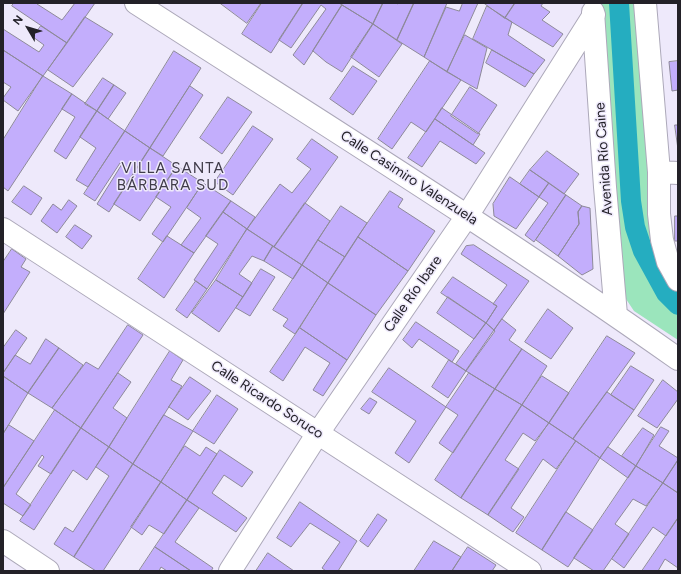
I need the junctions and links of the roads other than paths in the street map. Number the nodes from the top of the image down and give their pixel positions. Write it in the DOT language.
graph roads {
  1 [pos="136,3"];
  2 [pos="645,3"];
  3 [pos="592,9"];
  4 [pos="668,172"];
  5 [pos="467,216"];
  6 [pos="3,229"];
  7 [pos="678,280"];
  8 [pos="616,316"];
  9 [pos="678,359"];
  10 [pos="318,433"];
  11 [pos="3,541"];
  12 [pos="48,571"];
  13 [pos="230,571"];
  14 [pos="530,571"];
  1 -- 5 [label="street, Calle Casimiro Valenzuela"];
  2 -- 4 [label="street"];
  3 -- 5 [label="street, Calle Río Ibare"];
  3 -- 8 [label="street, Avenida Río Caine"];
  4 -- 7 [label="street"];
  5 -- 8 [label="street, Calle Casimiro Valenzuela"];
  5 -- 10 [label="street, Calle Río Ibare"];
  6 -- 10 [label="street, Calle Ricardo Soruco"];
  8 -- 9 [label="street, Calle Casimiro Valenzuela"];
  10 -- 13 [label="street, Calle Río Ibare"];
  10 -- 14 [label="street, Calle Ricardo Soruco"];
  11 -- 12 [label="street"];
}
